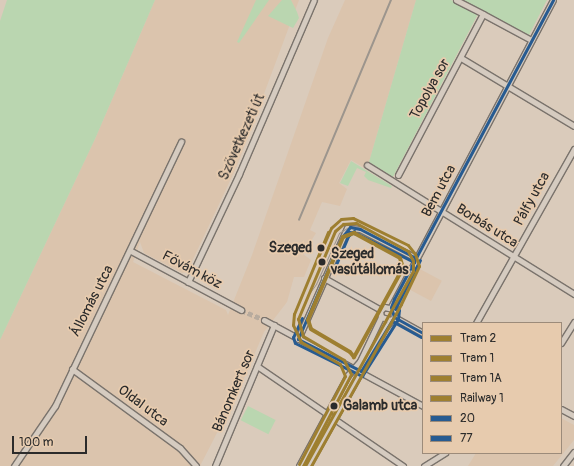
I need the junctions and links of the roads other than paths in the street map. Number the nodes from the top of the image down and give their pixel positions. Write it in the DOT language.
graph roads {
  1 [pos="314,0"];
  2 [pos="456,0"];
  3 [pos="553,0"];
  4 [pos="483,14"];
  5 [pos="531,40"];
  6 [pos="461,58"];
  7 [pos="508,87"];
  8 [pos="574,126"];
  9 [pos="181,142"];
  10 [pos="574,149"];
  11 [pos="367,165"];
  12 [pos="398,175"];
  13 [pos="442,211"];
  14 [pos="131,251"];
  15 [pos="514,257"];
  16 [pos="416,258"];
  17 [pos="324,278"];
  18 [pos="188,282"];
  19 [pos="574,294"];
  20 [pos="391,307"];
  21 [pos="241,310"];
  22 [pos="381,310"];
  23 [pos="381,317"];
  24 [pos="392,318"];
  25 [pos="264,320"];
  26 [pos="477,322"];
  27 [pos="574,322"];
  28 [pos="274,325"];
  29 [pos="422,333"];
  30 [pos="298,339"];
  31 [pos="562,341"];
  32 [pos="258,366"];
  33 [pos="72,369"];
  34 [pos="352,369"];
  35 [pos="361,371"];
  36 [pos="422,405"];
  37 [pos="562,410"];
  38 [pos="327,414"];
  39 [pos="574,416"];
  40 [pos="334,419"];
  41 [pos="574,452"];
  42 [pos="443,454"];
  43 [pos="566,465"];
  44 [pos="14,466"];
  45 [pos="196,466"];
  46 [pos="215,466"];
  47 [pos="299,466"];
  48 [pos="308,466"];
  49 [pos="403,466"];
  50 [pos="424,466"];
  1 -- 18 [label="street, Szövetkezeti út"];
  2 -- 4 [label="street"];
  3 -- 5 [label="street, Bem utca"];
  4 -- 5 [label="street"];
  4 -- 6 [label="street, Topolya sor"];
  5 -- 7 [label="street, Bem utca"];
  6 -- 7 [label="street"];
  6 -- 12 [label="street, Topolya sor"];
  7 -- 8 [label="street"];
  7 -- 13 [label="street, Bem utca"];
  9 -- 14 [label="street, Állomás utca"];
  10 -- 15 [label="street, Pálfy utca"];
  11 -- 13 [label="street, Borbás utca"];
  13 -- 15 [label="street, Borbás utca"];
  13 -- 16 [label="street, Bem utca"];
  14 -- 18 [label="street, Fővám köz"];
  14 -- 33 [label="street, Állomás utca"];
  15 -- 19 [label="street, Borbás utca"];
  15 -- 26 [label="street, Pálfy utca"];
  16 -- 17 [label="street"];
  16 -- 20 [label="street, Bem utca"];
  17 -- 22 [label="street"];
  17 -- 30 [label="street"];
  18 -- 21 [label="street, Fővám köz"];
  20 -- 22 [label="street"];
  20 -- 24 [label="street"];
  22 -- 23 [label="street"];
  23 -- 24 [label="street"];
  23 -- 34 [label="street"];
  24 -- 29 [label="street"];
  24 -- 35 [label="street"];
  25 -- 28 [label="street"];
  27 -- 31 [label="street"];
  28 -- 30 [label="street"];
  28 -- 32 [label="street, Bánomkert sor"];
  30 -- 34 [label="street"];
  32 -- 38 [label="street"];
  32 -- 46 [label="street, Bánomkert sor"];
  33 -- 44 [label="street, Állomás utca"];
  33 -- 45 [label="street, Oldal utca"];
  34 -- 35 [label="street"];
  34 -- 38 [label="street"];
  35 -- 36 [label="street"];
  35 -- 40 [label="street"];
  37 -- 39 [label="street"];
  38 -- 40 [label="street"];
  38 -- 47 [label="street"];
  40 -- 48 [label="street"];
  40 -- 49 [label="street"];
  41 -- 43 [label="street"];
  42 -- 50 [label="street"];
}
